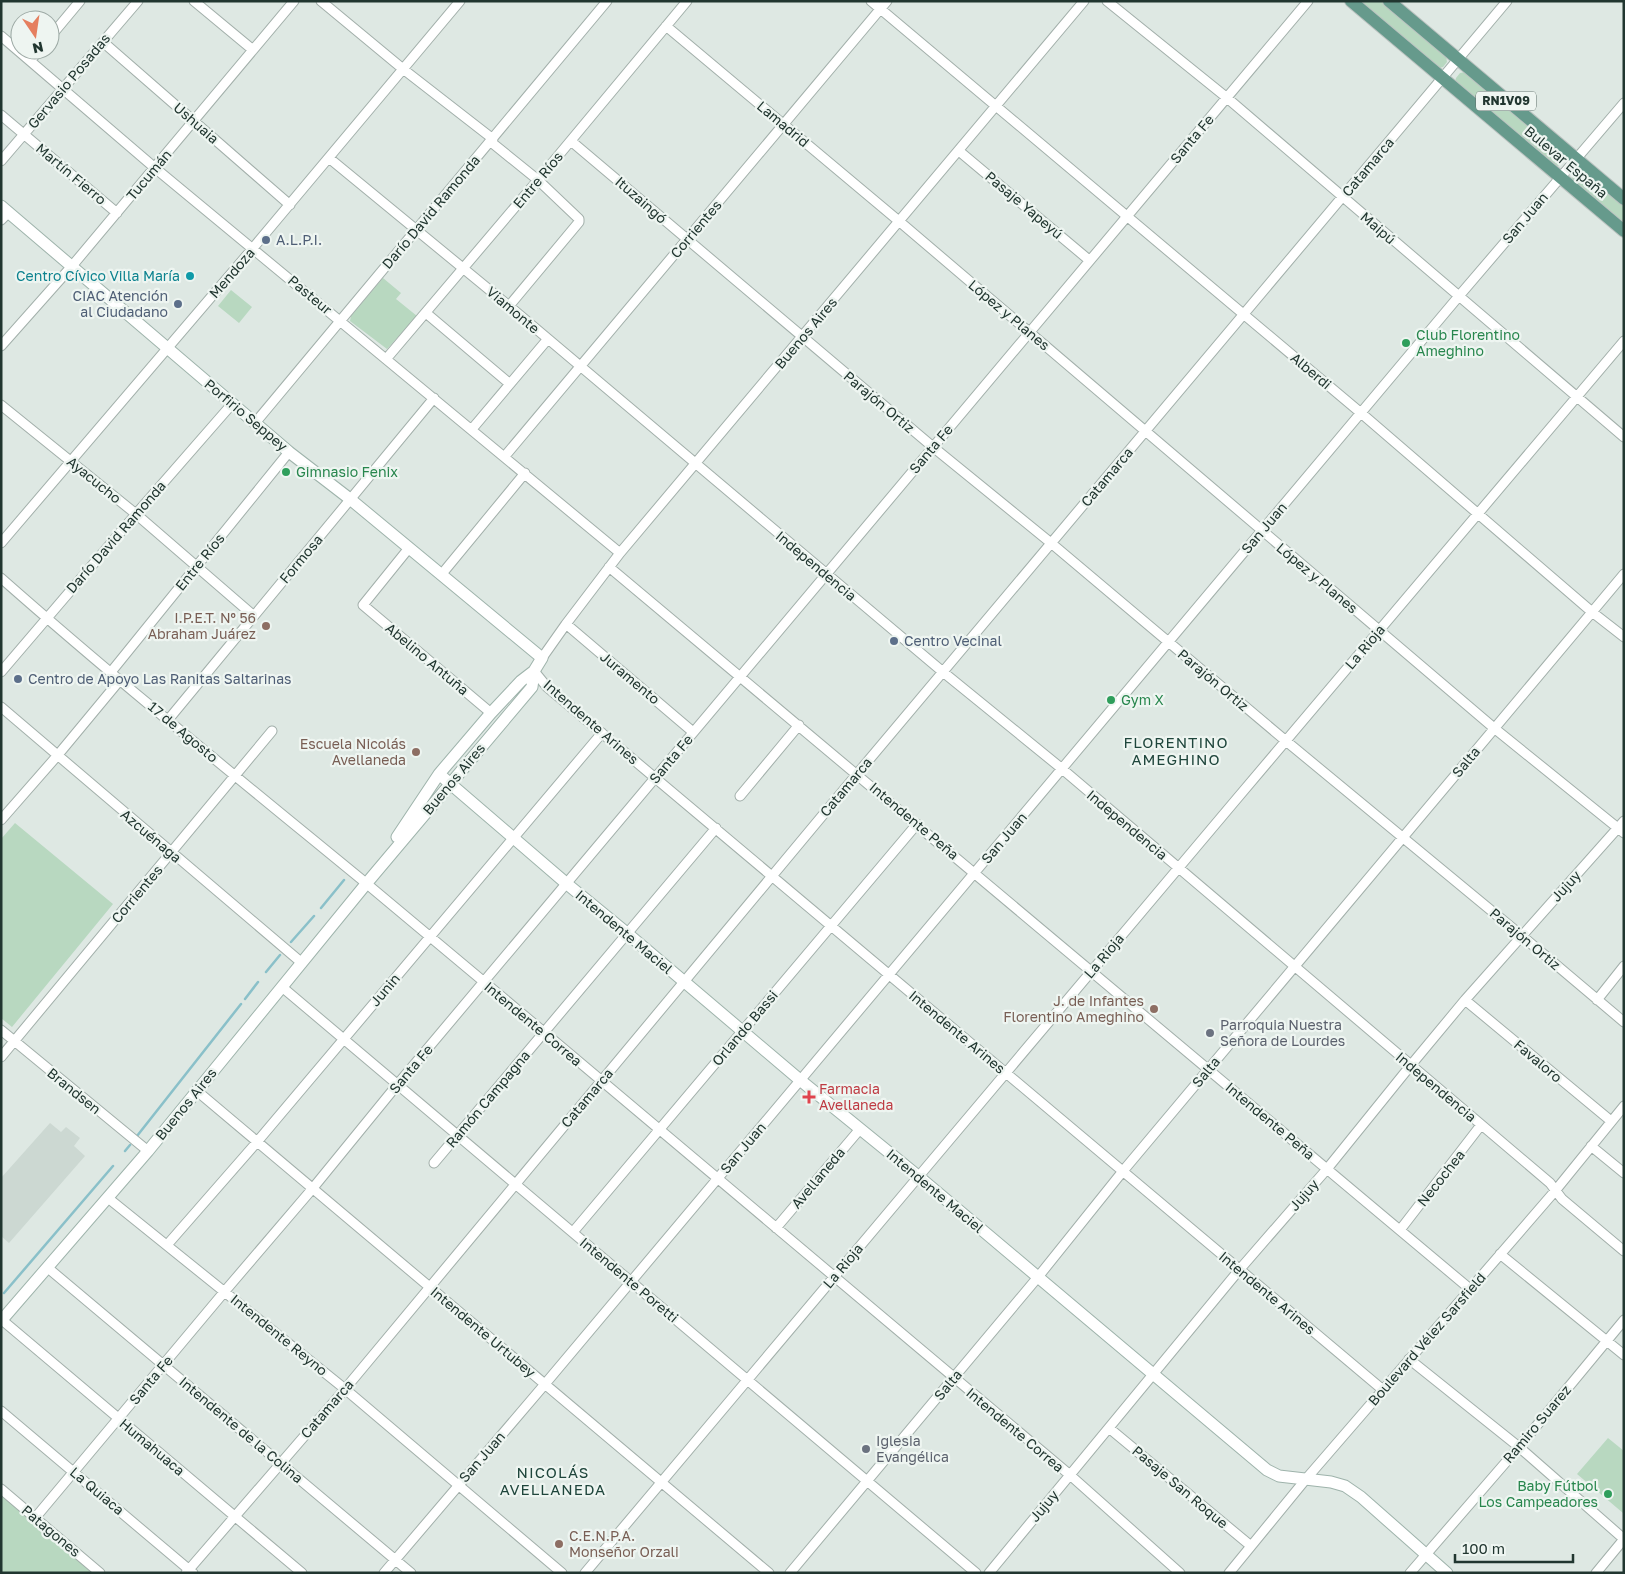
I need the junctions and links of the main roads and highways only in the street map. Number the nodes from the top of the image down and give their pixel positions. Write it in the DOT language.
graph roads {
  1 [pos="1351,1"];
  2 [pos="1389,1"];
  3 [pos="1624,199"];
  4 [pos="4,213"];
  5 [pos="1624,231"];
  6 [pos="542,658"];
  7 [pos="534,671"];
  8 [pos="439,774"];
  9 [pos="450,784"];
  10 [pos="366,884"];
  11 [pos="2,1320"];
  12 [pos="1447,1573"];
  1 -- 5 [label="main road, Bulevar España / RN1V09"];
  2 -- 3 [label="main road, Bulevar España / RN1V09"];
  4 -- 6 [label="main road, Porfirio Seppey"];
  6 -- 7 [label="main road, Buenos Aires"];
  7 -- 8 [label="main road, Buenos Aires"];
  7 -- 9 [label="main road, Buenos Aires"];
  8 -- 9 [label="main road, Intendente Maciel"];
  8 -- 10 [label="main road, Buenos Aires"];
  9 -- 10 [label="main road, Buenos Aires"];
  9 -- 12 [label="main road, Intendente Maciel"];
  10 -- 11 [label="main road, Buenos Aires"];
}
